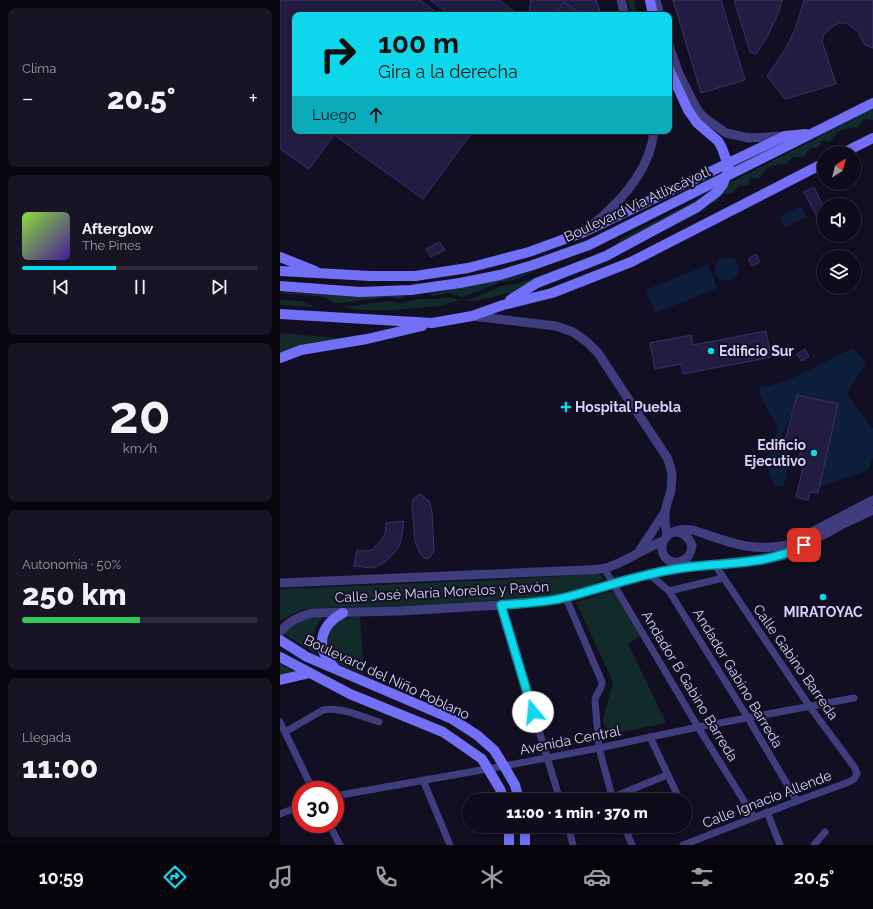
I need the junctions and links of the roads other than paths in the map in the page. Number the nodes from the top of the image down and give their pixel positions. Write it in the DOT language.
graph roads {
  1 [pos="621,0"];
  2 [pos="650,0"];
  3 [pos="656,0"];
  4 [pos="624,12"];
  5 [pos="652,12"];
  6 [pos="659,12"];
  7 [pos="672,54"];
  8 [pos="672,75"];
  9 [pos="873,103"];
  10 [pos="814,133"];
  11 [pos="653,134"];
  12 [pos="785,136"];
  13 [pos="873,138"];
  14 [pos="857,146"];
  15 [pos="817,167"];
  16 [pos="584,232"];
  17 [pos="280,257"];
  18 [pos="280,271"];
  19 [pos="322,274"];
  20 [pos="280,286"];
  21 [pos="503,304"];
  22 [pos="280,314"];
  23 [pos="472,316"];
  24 [pos="432,323"];
  25 [pos="280,358"];
  26 [pos="873,500"];
  27 [pos="873,510"];
  28 [pos="665,511"];
  29 [pos="668,536"];
  30 [pos="638,552"];
  31 [pos="678,562"];
  32 [pos="715,565"];
  33 [pos="690,566"];
  34 [pos="604,568"];
  35 [pos="669,570"];
  36 [pos="649,574"];
  37 [pos="723,578"];
  38 [pos="280,583"];
  39 [pos="613,583"];
  40 [pos="669,591"];
  41 [pos="566,598"];
  42 [pos="501,605"];
  43 [pos="343,613"];
  44 [pos="280,632"];
  45 [pos="280,640"];
  46 [pos="280,657"];
  47 [pos="342,672"];
  48 [pos="310,673"];
  49 [pos="280,680"];
  50 [pos="854,698"];
  51 [pos="810,707"];
  52 [pos="748,718"];
  53 [pos="280,722"];
  54 [pos="379,722"];
  55 [pos="698,727"];
  56 [pos="284,732"];
  57 [pos="650,737"];
  58 [pos="599,748"];
  59 [pos="547,758"];
  60 [pos="504,766"];
  61 [pos="489,769"];
  62 [pos="857,774"];
  63 [pos="667,775"];
  64 [pos="423,780"];
  65 [pos="308,781"];
  66 [pos="676,792"];
  67 [pos="501,793"];
  68 [pos="517,793"];
  69 [pos="558,793"];
  70 [pos="609,793"];
  71 [pos="624,793"];
  72 [pos="344,794"];
  73 [pos="797,801"];
  74 [pos="292,809"];
  75 [pos="768,812"];
  76 [pos="280,814"];
  77 [pos="754,817"];
  78 [pos="825,832"];
  79 [pos="334,833"];
  80 [pos="509,833"];
  81 [pos="524,833"];
  82 [pos="570,833"];
  83 [pos="627,833"];
  84 [pos="340,845"];
  85 [pos="450,845"];
  86 [pos="509,845"];
  87 [pos="525,845"];
  88 [pos="574,845"];
  89 [pos="632,845"];
  90 [pos="683,845"];
  91 [pos="780,845"];
  92 [pos="814,845"];
  1 -- 4 [label="street"];
  2 -- 5 [label="main road"];
  3 -- 6 [label="street"];
  7 -- 12 [label="street"];
  8 -- 21 [label="main road, bridge"];
  9 -- 10 [label="main road, Boulevard Vía Atlixcáyotl"];
  10 -- 12 [label="main road"];
  10 -- 20 [label="main road, Boulevard Vía Atlixcáyotl"];
  11 -- 16 [label="street"];
  12 -- 16 [label="main road"];
  13 -- 14 [label="main road"];
  15 -- 21 [label="main road"];
  16 -- 19 [label="main road"];
  17 -- 19 [label="main road"];
  18 -- 19 [label="main road"];
  21 -- 23 [label="main road"];
  22 -- 24 [label="main road"];
  23 -- 24 [label="main road"];
  23 -- 28 [label="street"];
  24 -- 25 [label="main road"];
  26 -- 29 [label="street, Calle José María Morelos y Pavón"];
  27 -- 32 [label="street"];
  28 -- 29 [label="street"];
  28 -- 30 [label="street"];
  29 -- 30 [label="street, Calle José María Morelos y Pavón"];
  29 -- 31 [label="street"];
  29 -- 31 [label="street"];
  30 -- 34 [label="street, Calle José María Morelos y Pavón"];
  31 -- 33 [label="street"];
  31 -- 35 [label="street"];
  32 -- 33 [label="street"];
  32 -- 37 [label="street, Calle Gabino Barreda"];
  33 -- 35 [label="street, Calle José María Morelos y Pavón"];
  34 -- 38 [label="street, Calle José María Morelos y Pavón"];
  34 -- 39 [label="street, Andador B Gabino Barreda"];
  35 -- 36 [label="street, Calle José María Morelos y Pavón"];
  36 -- 39 [label="street, Calle José María Morelos y Pavón"];
  36 -- 40 [label="street, Andador Gabino Barreda"];
  37 -- 40 [label="street"];
  37 -- 51 [label="street, Calle Gabino Barreda"];
  39 -- 41 [label="street, Calle José María Morelos y Pavón"];
  39 -- 55 [label="street, Andador B Gabino Barreda"];
  40 -- 52 [label="street, Andador Gabino Barreda"];
  41 -- 42 [label="street, Calle José María Morelos y Pavón"];
  41 -- 58 [label="street"];
  42 -- 43 [label="street, Calle José María Morelos y Pavón"];
  42 -- 59 [label="street"];
  43 -- 44 [label="street, Calle José María Morelos y Pavón"];
  43 -- 47 [label="main road"];
  45 -- 47 [label="main road, Boulevard del Niño Poblano"];
  46 -- 48 [label="main road, Boulevard del Niño Poblano"];
  47 -- 60 [label="main road, Boulevard del Niño Poblano"];
  48 -- 49 [label="main road"];
  48 -- 61 [label="main road, Boulevard del Niño Poblano"];
  50 -- 51 [label="street, Avenida Central"];
  51 -- 52 [label="street, Avenida Central"];
  51 -- 62 [label="street, Calle Gabino Barreda"];
  52 -- 55 [label="street, Avenida Central"];
  52 -- 73 [label="street, Andador Gabino Barreda"];
  53 -- 56 [label="street"];
  54 -- 56 [label="street"];
  55 -- 57 [label="street, Avenida Central"];
  55 -- 77 [label="street, Andador B Gabino Barreda"];
  56 -- 65 [label="street"];
  57 -- 58 [label="street, Avenida Central"];
  57 -- 63 [label="street"];
  58 -- 59 [label="street, Avenida Central"];
  58 -- 70 [label="street"];
  59 -- 60 [label="street, Avenida Central"];
  59 -- 69 [label="street"];
  60 -- 61 [label="street, Avenida Central"];
  60 -- 68 [label="main road, Boulevard del Niño Poblano"];
  61 -- 64 [label="street, Avenida Central"];
  61 -- 67 [label="main road, Boulevard del Niño Poblano"];
  62 -- 73 [label="street, Calle Ignacio Allende"];
  63 -- 66 [label="street"];
  63 -- 71 [label="street"];
  64 -- 72 [label="street, Avenida Central"];
  64 -- 85 [label="street"];
  73 -- 75 [label="street, Calle Ignacio Allende"];
  74 -- 76 [label="street"];
  75 -- 77 [label="street, Calle Ignacio Allende"];
  75 -- 91 [label="street"];
  77 -- 90 [label="street, Calle Ignacio Allende"];
  78 -- 92 [label="street"];
  79 -- 84 [label="street"];
  80 -- 86 [label="main road"];
  81 -- 87 [label="main road"];
  82 -- 88 [label="street"];
  83 -- 89 [label="street"];
}
